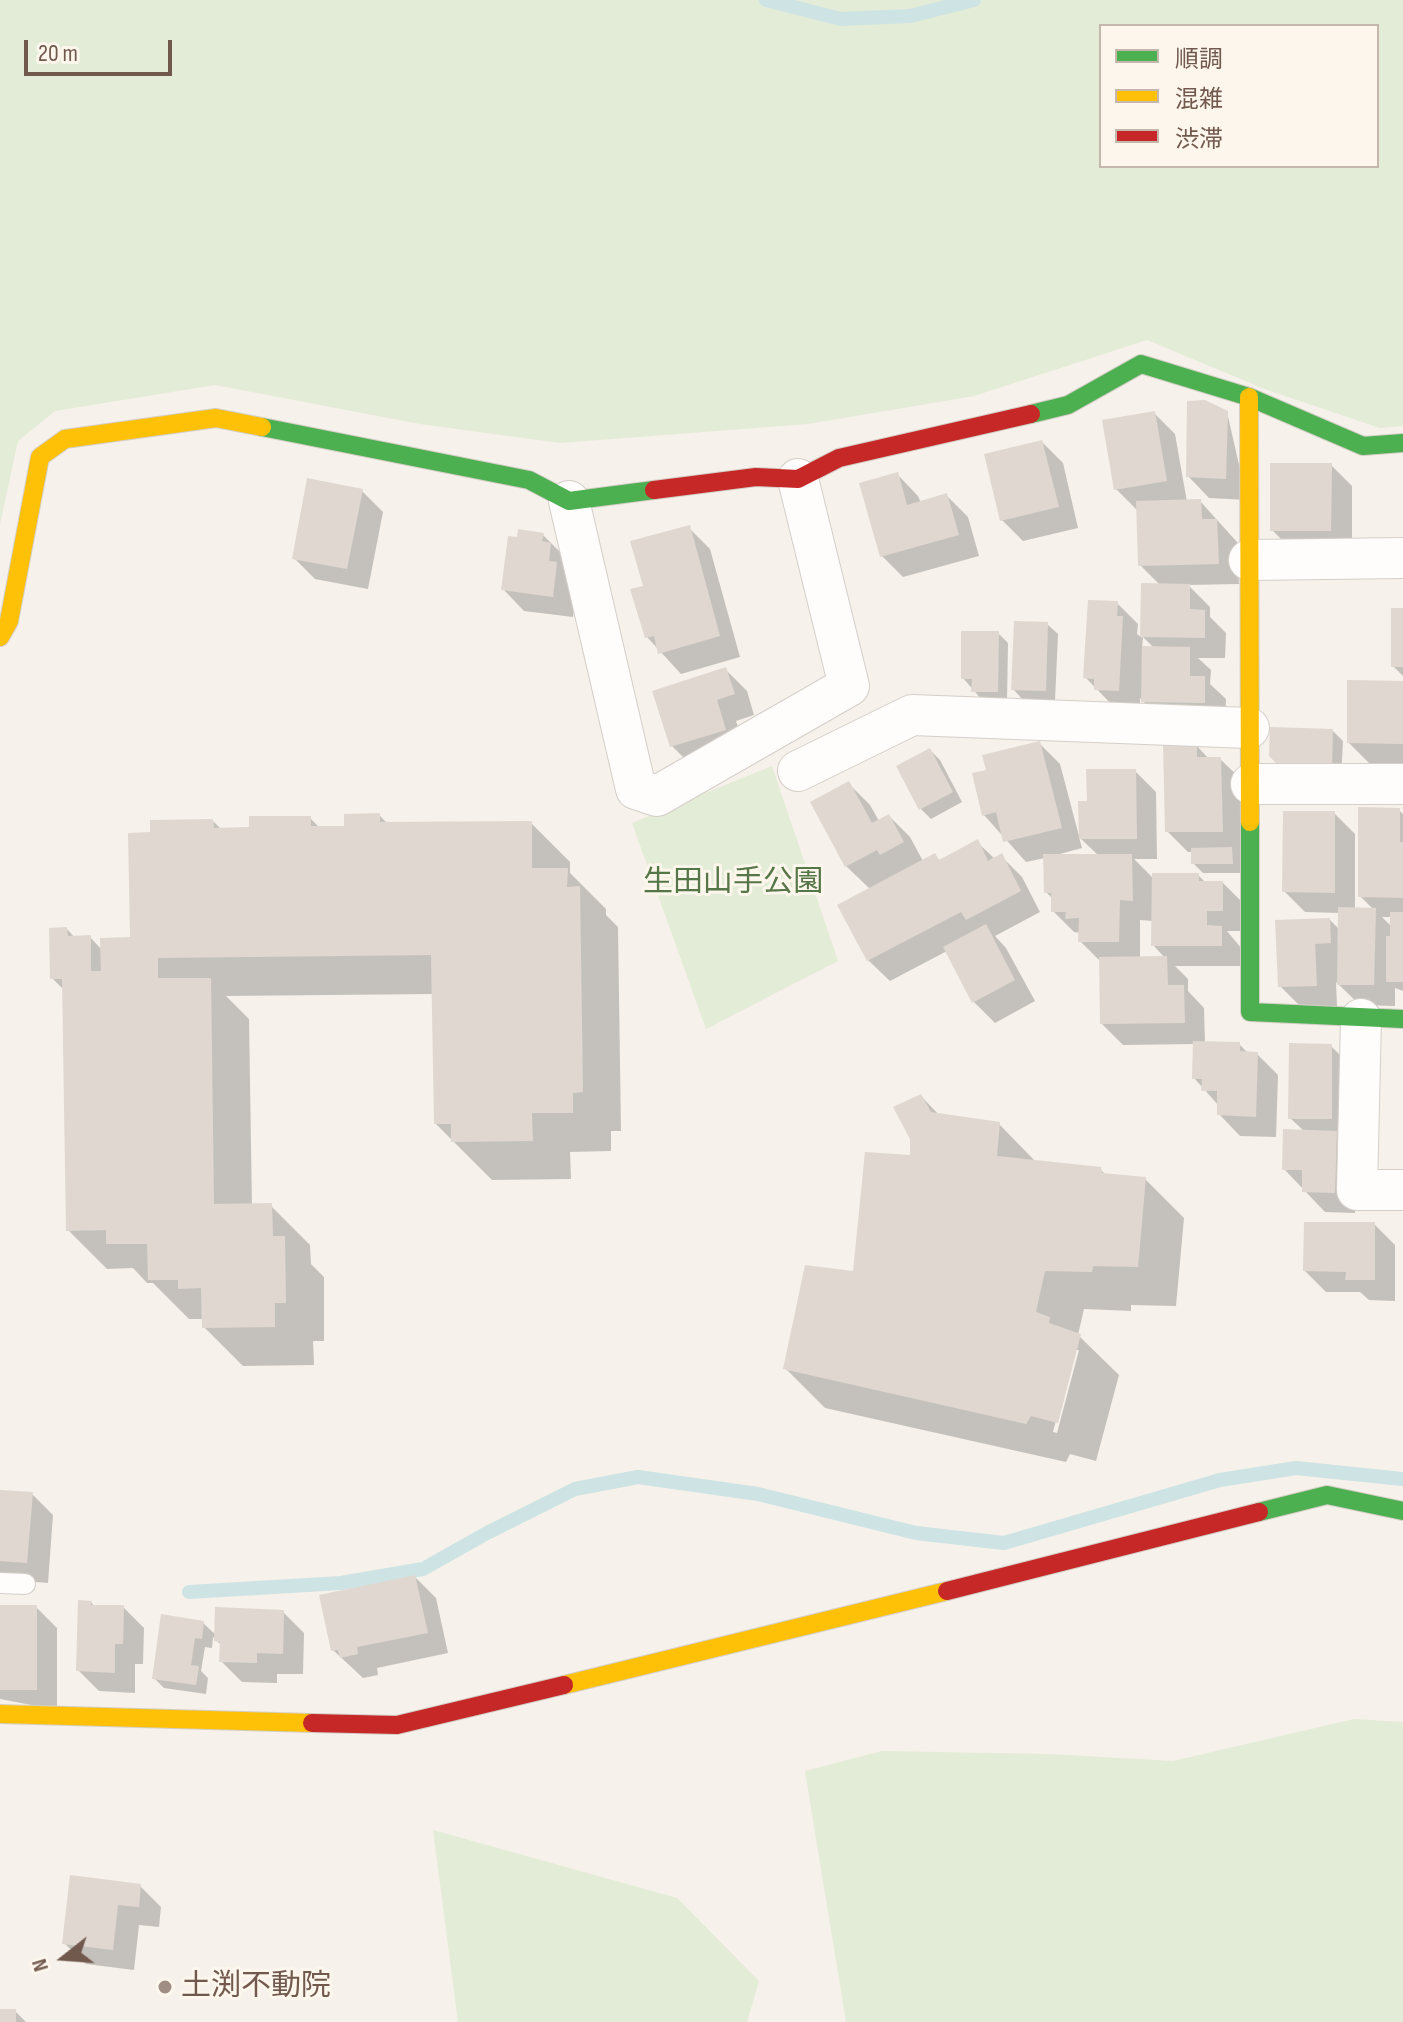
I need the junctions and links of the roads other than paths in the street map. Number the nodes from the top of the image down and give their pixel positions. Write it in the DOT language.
graph roads {
  1 [pos="1249,397"];
  2 [pos="1403,443"];
  3 [pos="798,479"];
  4 [pos="569,501"];
  5 [pos="1403,558"];
  6 [pos="1249,560"];
  7 [pos="0,637"];
  8 [pos="1249,728"];
  9 [pos="798,771"];
  10 [pos="1251,784"];
  11 [pos="1403,784"];
  12 [pos="1361,1019"];
  13 [pos="1403,1019"];
  14 [pos="1403,1190"];
  15 [pos="1403,1511"];
  16 [pos="0,1583"];
  17 [pos="25,1584"];
  18 [pos="0,1714"];
  1 -- 2 [label="street"];
  1 -- 3 [label="street"];
  1 -- 6 [label="street"];
  3 -- 4 [label="street"];
  3 -- 4 [label="street"];
  4 -- 7 [label="street"];
  5 -- 6 [label="street"];
  6 -- 8 [label="street"];
  8 -- 9 [label="street"];
  8 -- 10 [label="street"];
  10 -- 11 [label="street"];
  10 -- 12 [label="street"];
  12 -- 13 [label="street"];
  12 -- 14 [label="street"];
  15 -- 18 [label="street"];
  16 -- 17 [label="lane"];
}
